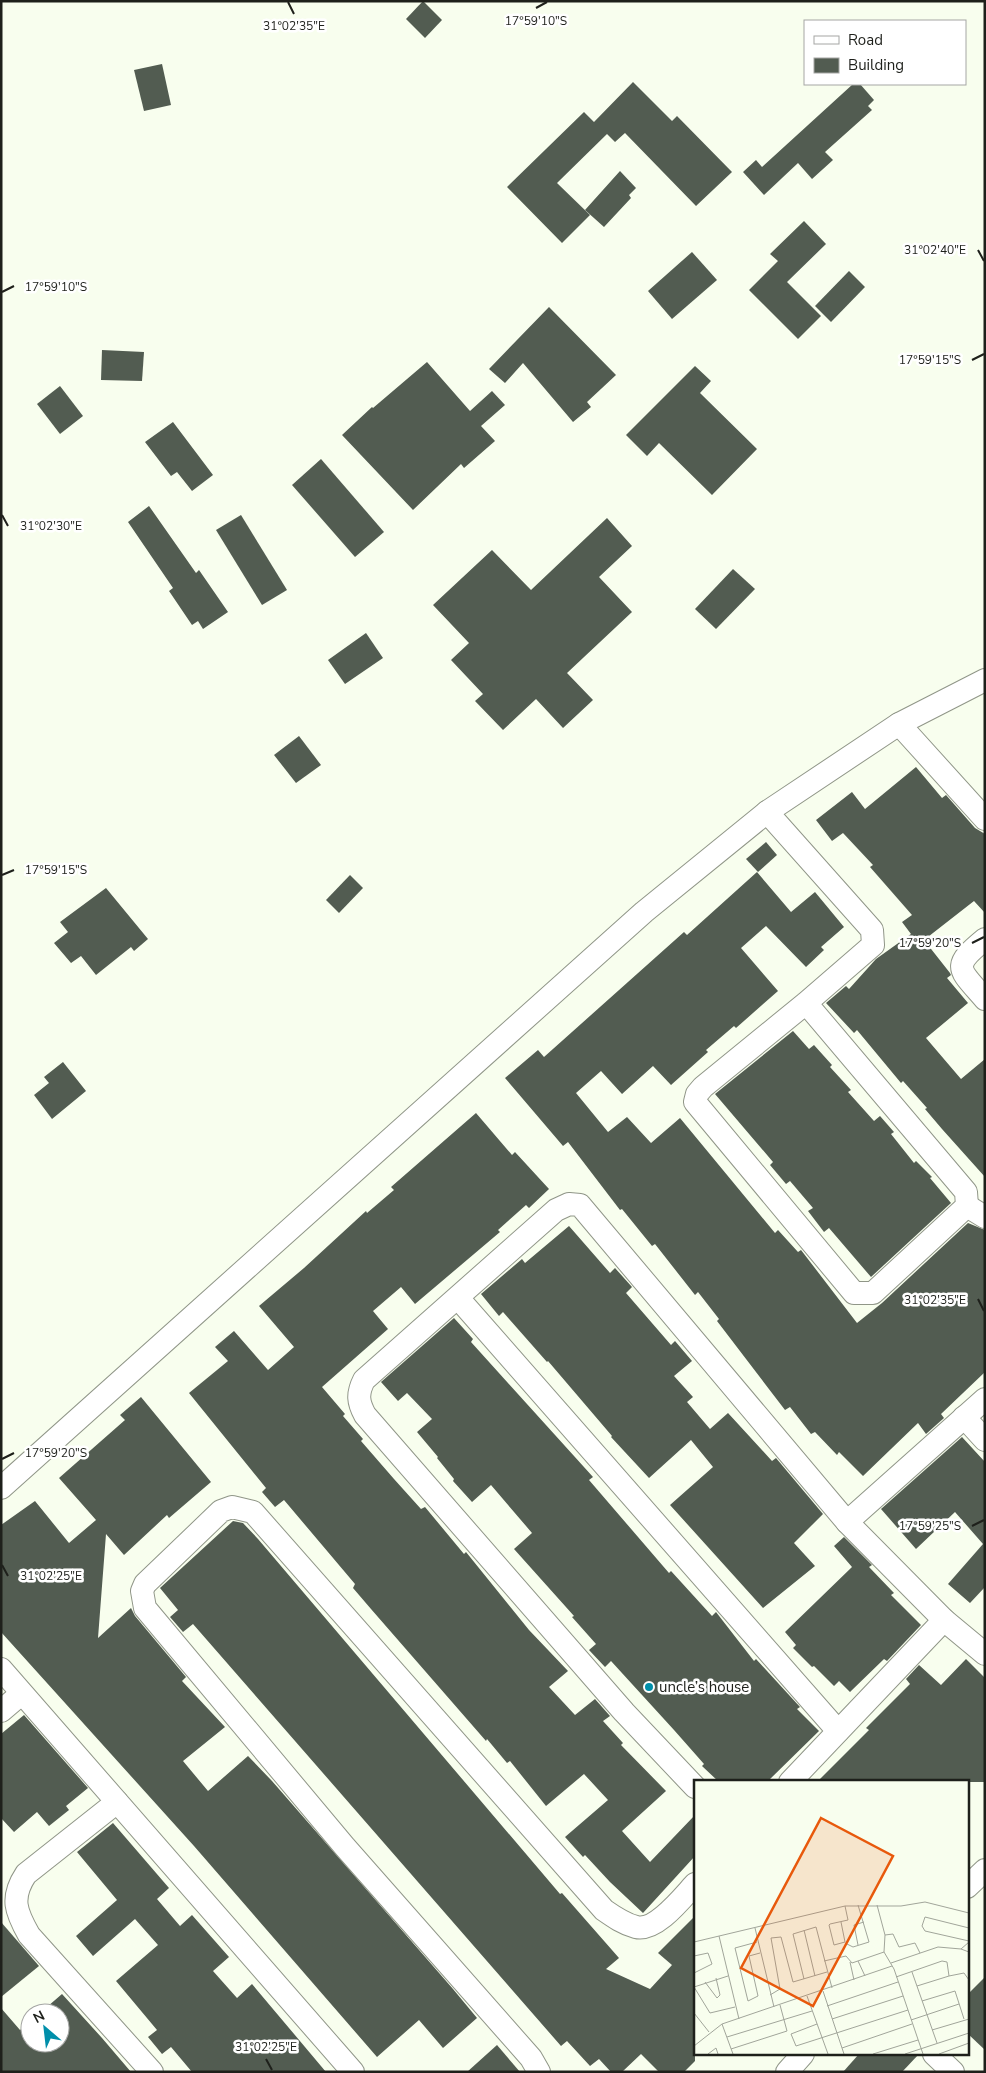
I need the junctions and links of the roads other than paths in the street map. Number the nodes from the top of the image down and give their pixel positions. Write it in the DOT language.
graph roads {
  1 [pos="985,680"];
  2 [pos="898,724"];
  3 [pos="766,812"];
  4 [pos="985,819"];
  5 [pos="985,939"];
  6 [pos="985,999"];
  7 [pos="806,1003"];
  8 [pos="976,1212"];
  9 [pos="458,1298"];
  10 [pos="985,1399"];
  11 [pos="964,1417"];
  12 [pos="985,1440"];
  13 [pos="1,1488"];
  14 [pos="847,1522"];
  15 [pos="944,1620"];
  16 [pos="985,1654"];
  17 [pos="1,1669"];
  18 [pos="21,1694"];
  19 [pos="1,1711"];
  20 [pos="838,1731"];
  21 [pos="792,1780"];
  22 [pos="694,1786"];
  23 [pos="117,1802"];
  24 [pos="985,1870"];
  25 [pos="694,1885"];
  26 [pos="968,1886"];
  27 [pos="801,2056"];
  28 [pos="936,2056"];
  29 [pos="152,2072"];
  30 [pos="353,2072"];
  31 [pos="538,2072"];
  32 [pos="787,2072"];
  33 [pos="953,2072"];
  1 -- 2 [label="street"];
  2 -- 3 [label="street"];
  2 -- 4 [label="street"];
  3 -- 7 [label="street"];
  3 -- 13 [label="street"];
  5 -- 6 [label="street"];
  7 -- 8 [label="street"];
  7 -- 8 [label="street"];
  9 -- 14 [label="street"];
  9 -- 20 [label="street"];
  9 -- 22 [label="street"];
  10 -- 11 [label="street"];
  11 -- 12 [label="street"];
  11 -- 14 [label="street"];
  14 -- 15 [label="street"];
  15 -- 16 [label="street"];
  15 -- 20 [label="street"];
  17 -- 18 [label="street"];
  18 -- 19 [label="street"];
  18 -- 23 [label="street"];
  20 -- 21 [label="street"];
  23 -- 29 [label="street"];
  23 -- 30 [label="street"];
  24 -- 26 [label="street"];
  25 -- 31 [label="street"];
  27 -- 32 [label="street"];
  28 -- 33 [label="street"];
}
